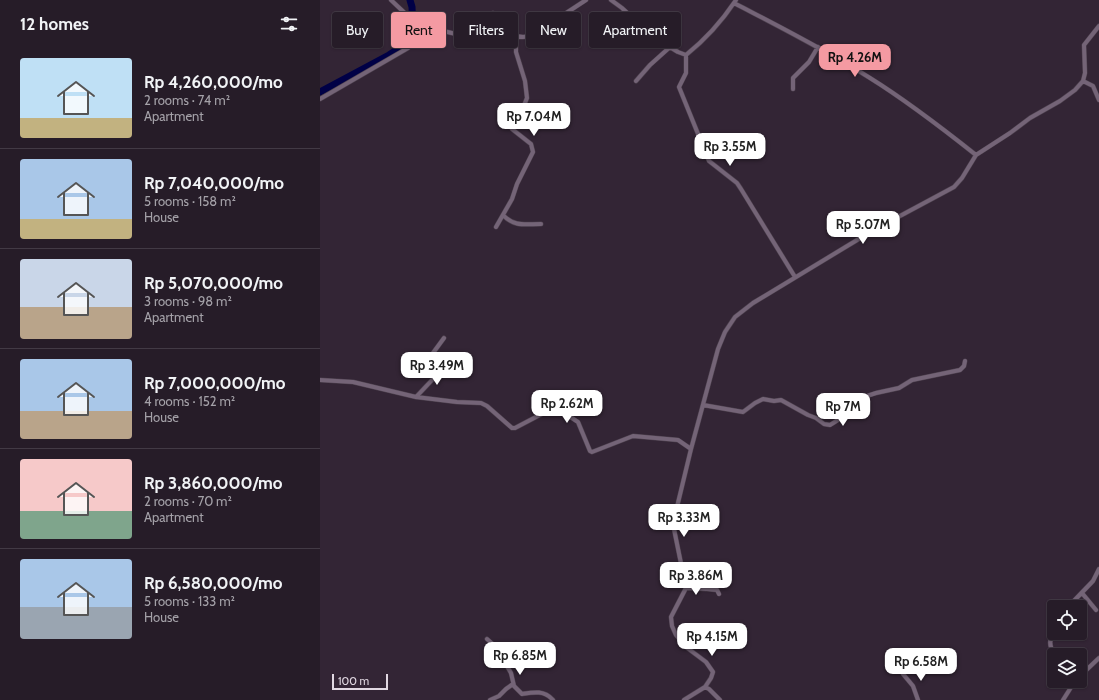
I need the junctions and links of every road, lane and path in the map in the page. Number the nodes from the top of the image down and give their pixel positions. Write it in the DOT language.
graph roads {
  1 [pos="391,0"];
  2 [pos="586,0"];
  3 [pos="611,0"];
  4 [pos="735,2"];
  5 [pos="404,12"];
  6 [pos="626,12"];
  7 [pos="1099,26"];
  8 [pos="518,37"];
  9 [pos="818,47"];
  10 [pos="408,48"];
  11 [pos="516,48"];
  12 [pos="669,48"];
  13 [pos="672,48"];
  14 [pos="686,55"];
  15 [pos="636,81"];
  16 [pos="1083,81"];
  17 [pos="793,89"];
  18 [pos="320,99"];
  19 [pos="1099,100"];
  20 [pos="976,155"];
  21 [pos="503,215"];
  22 [pos="540,224"];
  23 [pos="496,227"];
  24 [pos="795,277"];
  25 [pos="444,338"];
  26 [pos="451,360"];
  27 [pos="965,361"];
  28 [pos="446,364"];
  29 [pos="320,380"];
  30 [pos="416,397"];
  31 [pos="548,399"];
  32 [pos="703,405"];
  33 [pos="552,408"];
  34 [pos="691,449"];
  35 [pos="1099,569"];
  36 [pos="686,588"];
  37 [pos="719,594"];
  38 [pos="1083,594"];
  39 [pos="1076,600"];
  40 [pos="1096,610"];
  41 [pos="487,639"];
  42 [pos="1099,658"];
  43 [pos="912,664"];
  44 [pos="1087,669"];
  45 [pos="514,684"];
  46 [pos="705,687"];
  47 [pos="1071,688"];
  48 [pos="490,700"];
  49 [pos="553,700"];
  50 [pos="684,700"];
  51 [pos="720,700"];
  52 [pos="918,700"];
  53 [pos="1063,700"];
  1 -- 5 [label="street"];
  2 -- 8 [label="street"];
  3 -- 6 [label="street"];
  4 -- 9 [label="street"];
  4 -- 14 [label="street"];
  7 -- 16 [label="street"];
  9 -- 17 [label="street"];
  9 -- 20 [label="street"];
  10 -- 18 [label="street"];
  11 -- 21 [label="street"];
  12 -- 15 [label="street"];
  13 -- 14 [label="street"];
  14 -- 24 [label="street"];
  16 -- 19 [label="street"];
  16 -- 20 [label="street"];
  20 -- 24 [label="street"];
  21 -- 22 [label="street"];
  21 -- 23 [label="street"];
  24 -- 32 [label="street"];
  25 -- 28 [label="street"];
  26 -- 28 [label="street"];
  27 -- 32 [label="street"];
  28 -- 30 [label="street"];
  29 -- 30 [label="street"];
  30 -- 33 [label="street"];
  31 -- 33 [label="street"];
  32 -- 34 [label="street"];
  33 -- 34 [label="street"];
  34 -- 36 [label="street"];
  35 -- 38 [label="street"];
  36 -- 37 [label="street"];
  36 -- 46 [label="street"];
  38 -- 39 [label="street"];
  38 -- 40 [label="street"];
  41 -- 45 [label="street"];
  42 -- 44 [label="street"];
  43 -- 52 [label="street"];
  45 -- 48 [label="street"];
  45 -- 49 [label="street"];
  46 -- 50 [label="street"];
  46 -- 51 [label="street"];
  47 -- 53 [label="street"];
}
